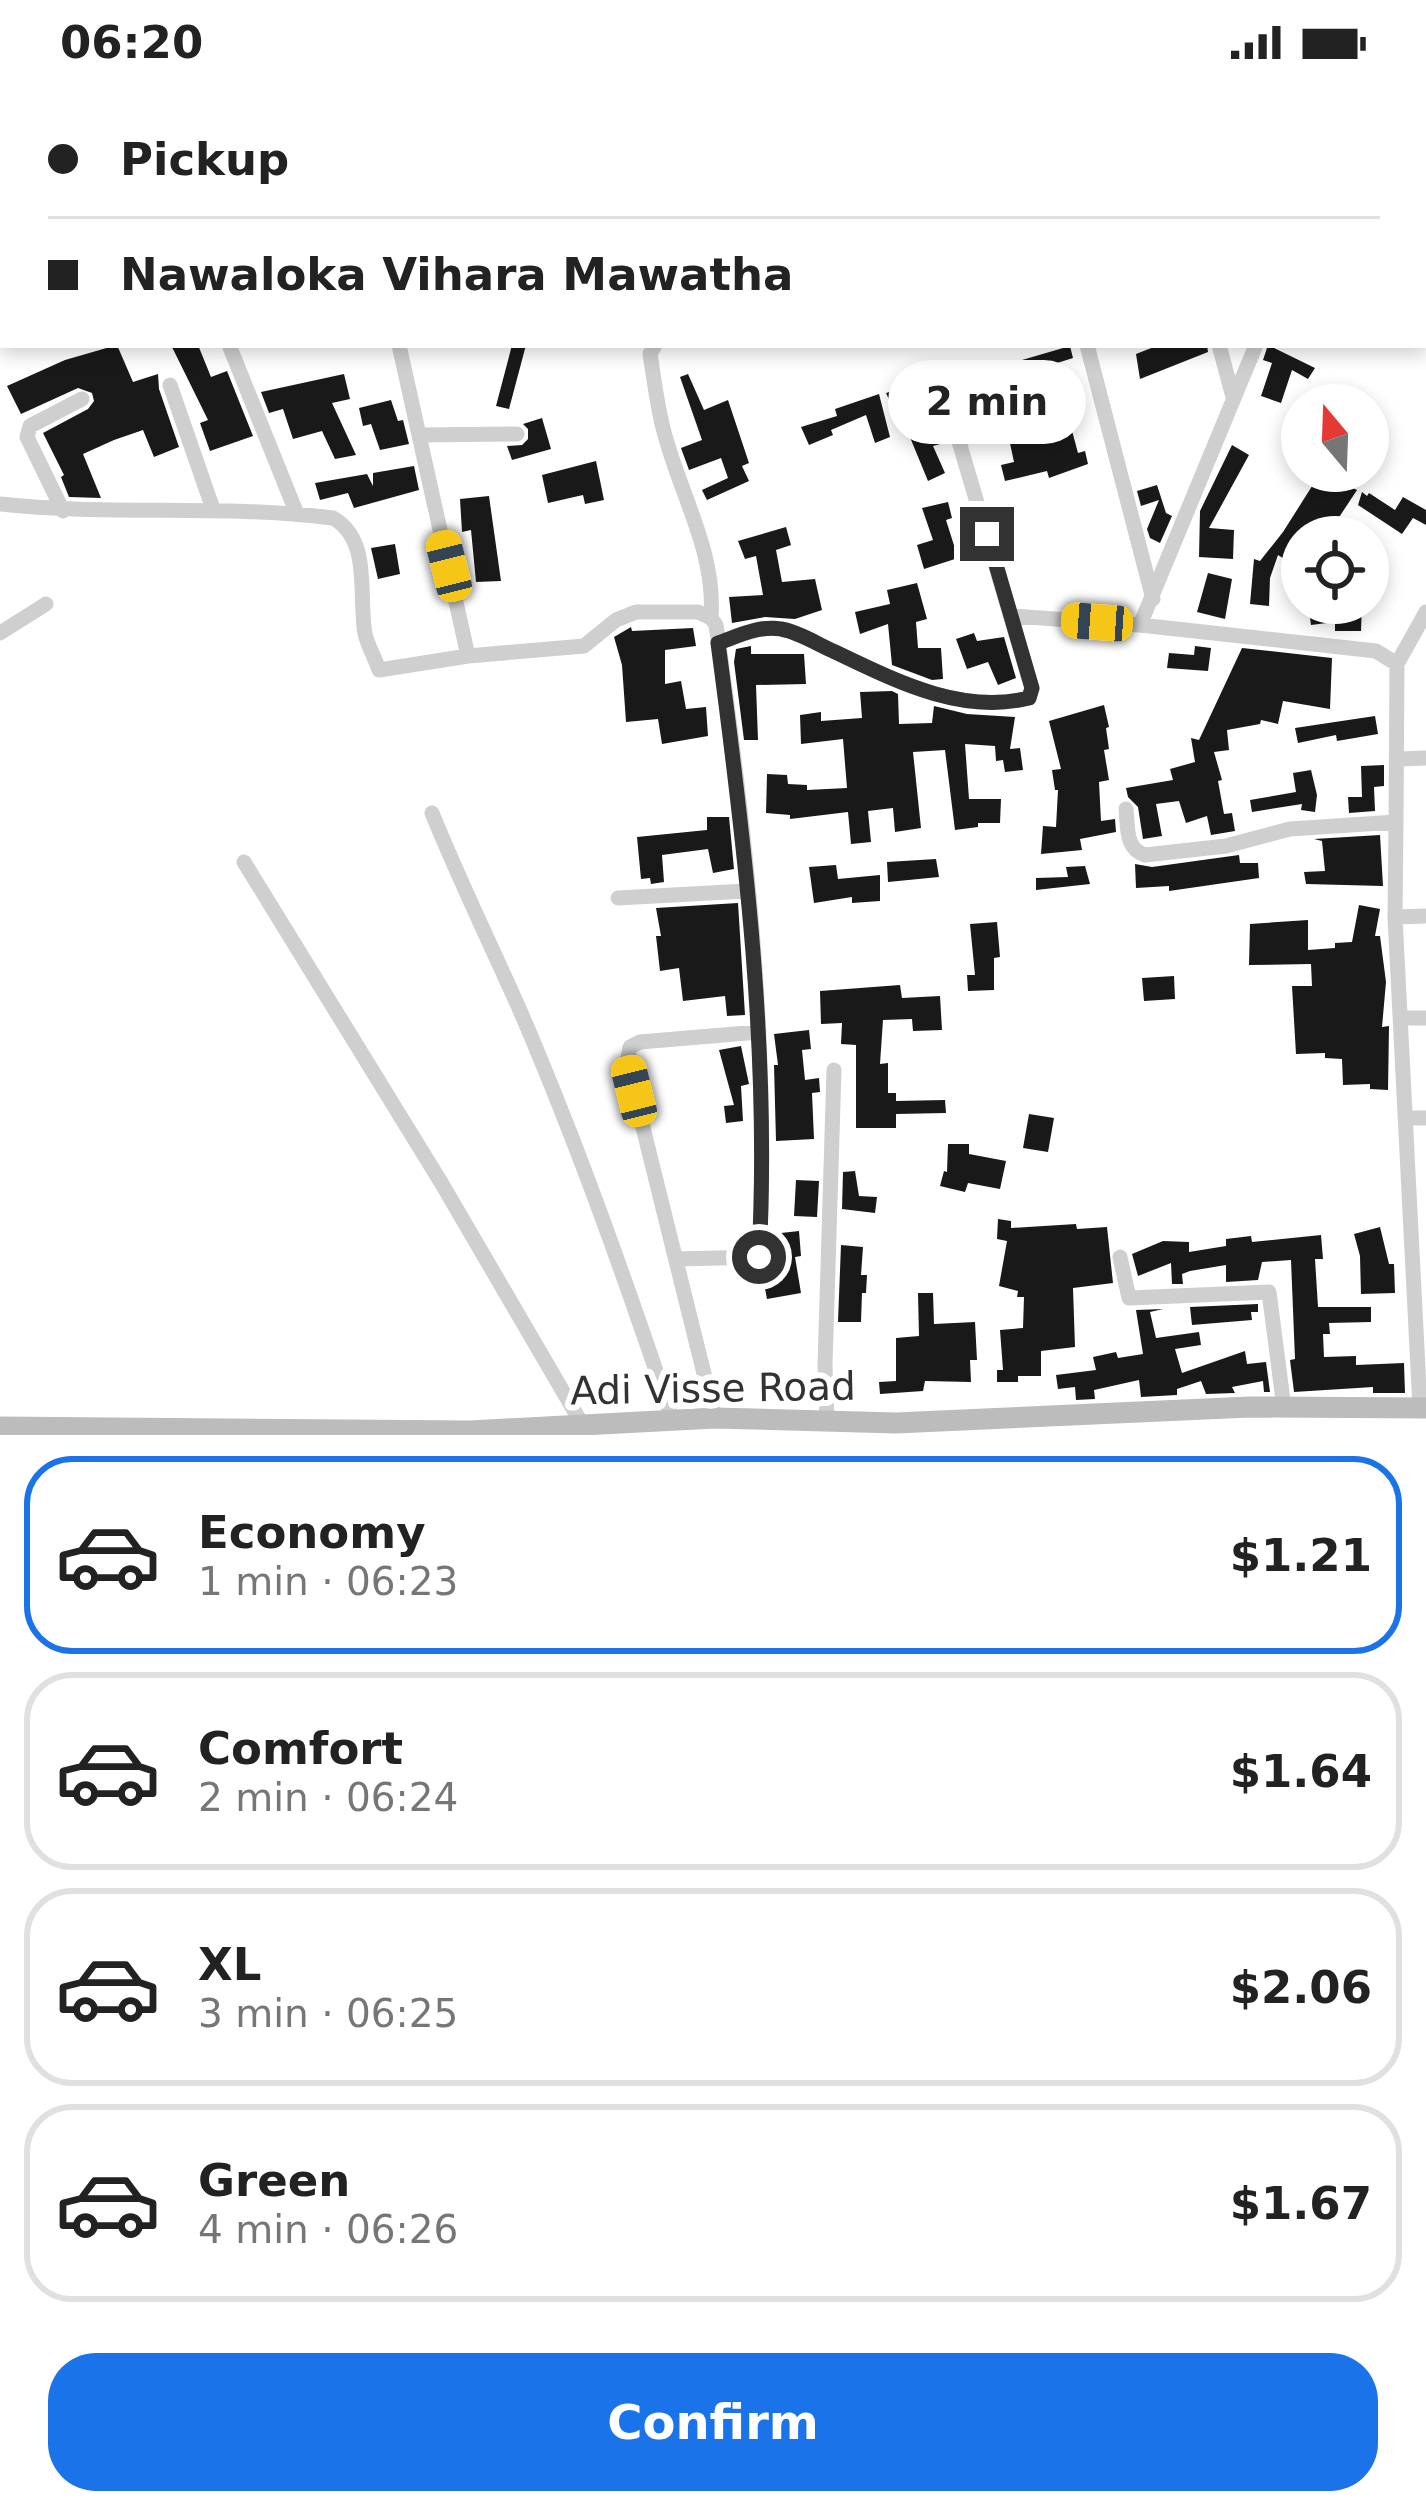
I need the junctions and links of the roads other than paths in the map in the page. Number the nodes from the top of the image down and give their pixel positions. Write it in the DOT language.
graph roads {
  1 [pos="230,348"];
  2 [pos="400,348"];
  3 [pos="653,348"];
  4 [pos="1088,348"];
  5 [pos="1220,348"];
  6 [pos="1255,348"];
  7 [pos="170,385"];
  8 [pos="1233,397"];
  9 [pos="82,399"];
  10 [pos="950,411"];
  11 [pos="517,434"];
  12 [pos="420,435"];
  13 [pos="0,504"];
  14 [pos="213,509"];
  15 [pos="63,511"];
  16 [pos="297,514"];
  17 [pos="1154,599"];
  18 [pos="46,604"];
  19 [pos="1426,612"];
  20 [pos="1011,616"];
  21 [pos="711,618"];
  22 [pos="1141,625"];
  23 [pos="0,632"];
  24 [pos="718,643"];
  25 [pos="468,656"];
  26 [pos="1397,664"];
  27 [pos="1426,758"];
  28 [pos="1399,759"];
  29 [pos="1126,808"];
  30 [pos="433,813"];
  31 [pos="1396,822"];
  32 [pos="244,862"];
  33 [pos="746,890"];
  34 [pos="618,898"];
  35 [pos="1395,916"];
  36 [pos="1426,916"];
  37 [pos="1402,1018"];
  38 [pos="1426,1018"];
  39 [pos="759,1032"];
  40 [pos="833,1070"];
  41 [pos="1408,1118"];
  42 [pos="1426,1118"];
  43 [pos="1420,1220"];
  44 [pos="1120,1258"];
  45 [pos="676,1259"];
  46 [pos="1421,1324"];
  47 [pos="1284,1408"];
  48 [pos="1423,1408"];
  49 [pos="715,1418"];
  50 [pos="673,1420"];
  51 [pos="827,1422"];
  52 [pos="583,1424"];
  53 [pos="0,1426"];
  1 -- 16 [label="street"];
  2 -- 12 [label="street"];
  3 -- 21 [label="street"];
  4 -- 17 [label="street"];
  5 -- 8 [label="street"];
  6 -- 8 [label="street"];
  7 -- 14 [label="street"];
  8 -- 17 [label="street"];
  9 -- 15 [label="street"];
  10 -- 20 [label="street"];
  11 -- 12 [label="street"];
  12 -- 25 [label="street"];
  13 -- 15 [label="street"];
  14 -- 15 [label="street"];
  14 -- 16 [label="street"];
  16 -- 25 [label="street"];
  17 -- 22 [label="street"];
  18 -- 23 [label="street"];
  19 -- 26 [label="street"];
  20 -- 22 [label="street"];
  20 -- 24 [label="street"];
  21 -- 24 [label="street"];
  21 -- 25 [label="street"];
  22 -- 26 [label="street"];
  24 -- 33 [label="street"];
  26 -- 28 [label="street"];
  27 -- 28 [label="street"];
  28 -- 31 [label="street"];
  29 -- 31 [label="street"];
  30 -- 50 [label="street"];
  31 -- 35 [label="street"];
  32 -- 52 [label="street"];
  33 -- 34 [label="street"];
  33 -- 39 [label="street"];
  35 -- 36 [label="street"];
  35 -- 37 [label="street"];
  37 -- 38 [label="street"];
  37 -- 41 [label="street"];
  39 -- 45 [label="street"];
  39 -- 45 [label="street"];
  40 -- 51 [label="street"];
  41 -- 42 [label="street"];
  41 -- 43 [label="street"];
  43 -- 46 [label="street"];
  44 -- 47 [label="street"];
  45 -- 49 [label="street"];
  46 -- 48 [label="street"];
  47 -- 48 [label="street, Adi Visse Road"];
  47 -- 51 [label="street, Adi Visse Road"];
  49 -- 50 [label="street, Adi Visse Road"];
  49 -- 51 [label="street, Adi Visse Road"];
  50 -- 52 [label="street, Adi Visse Road"];
  52 -- 53 [label="street, Adi Visse Road"];
}
